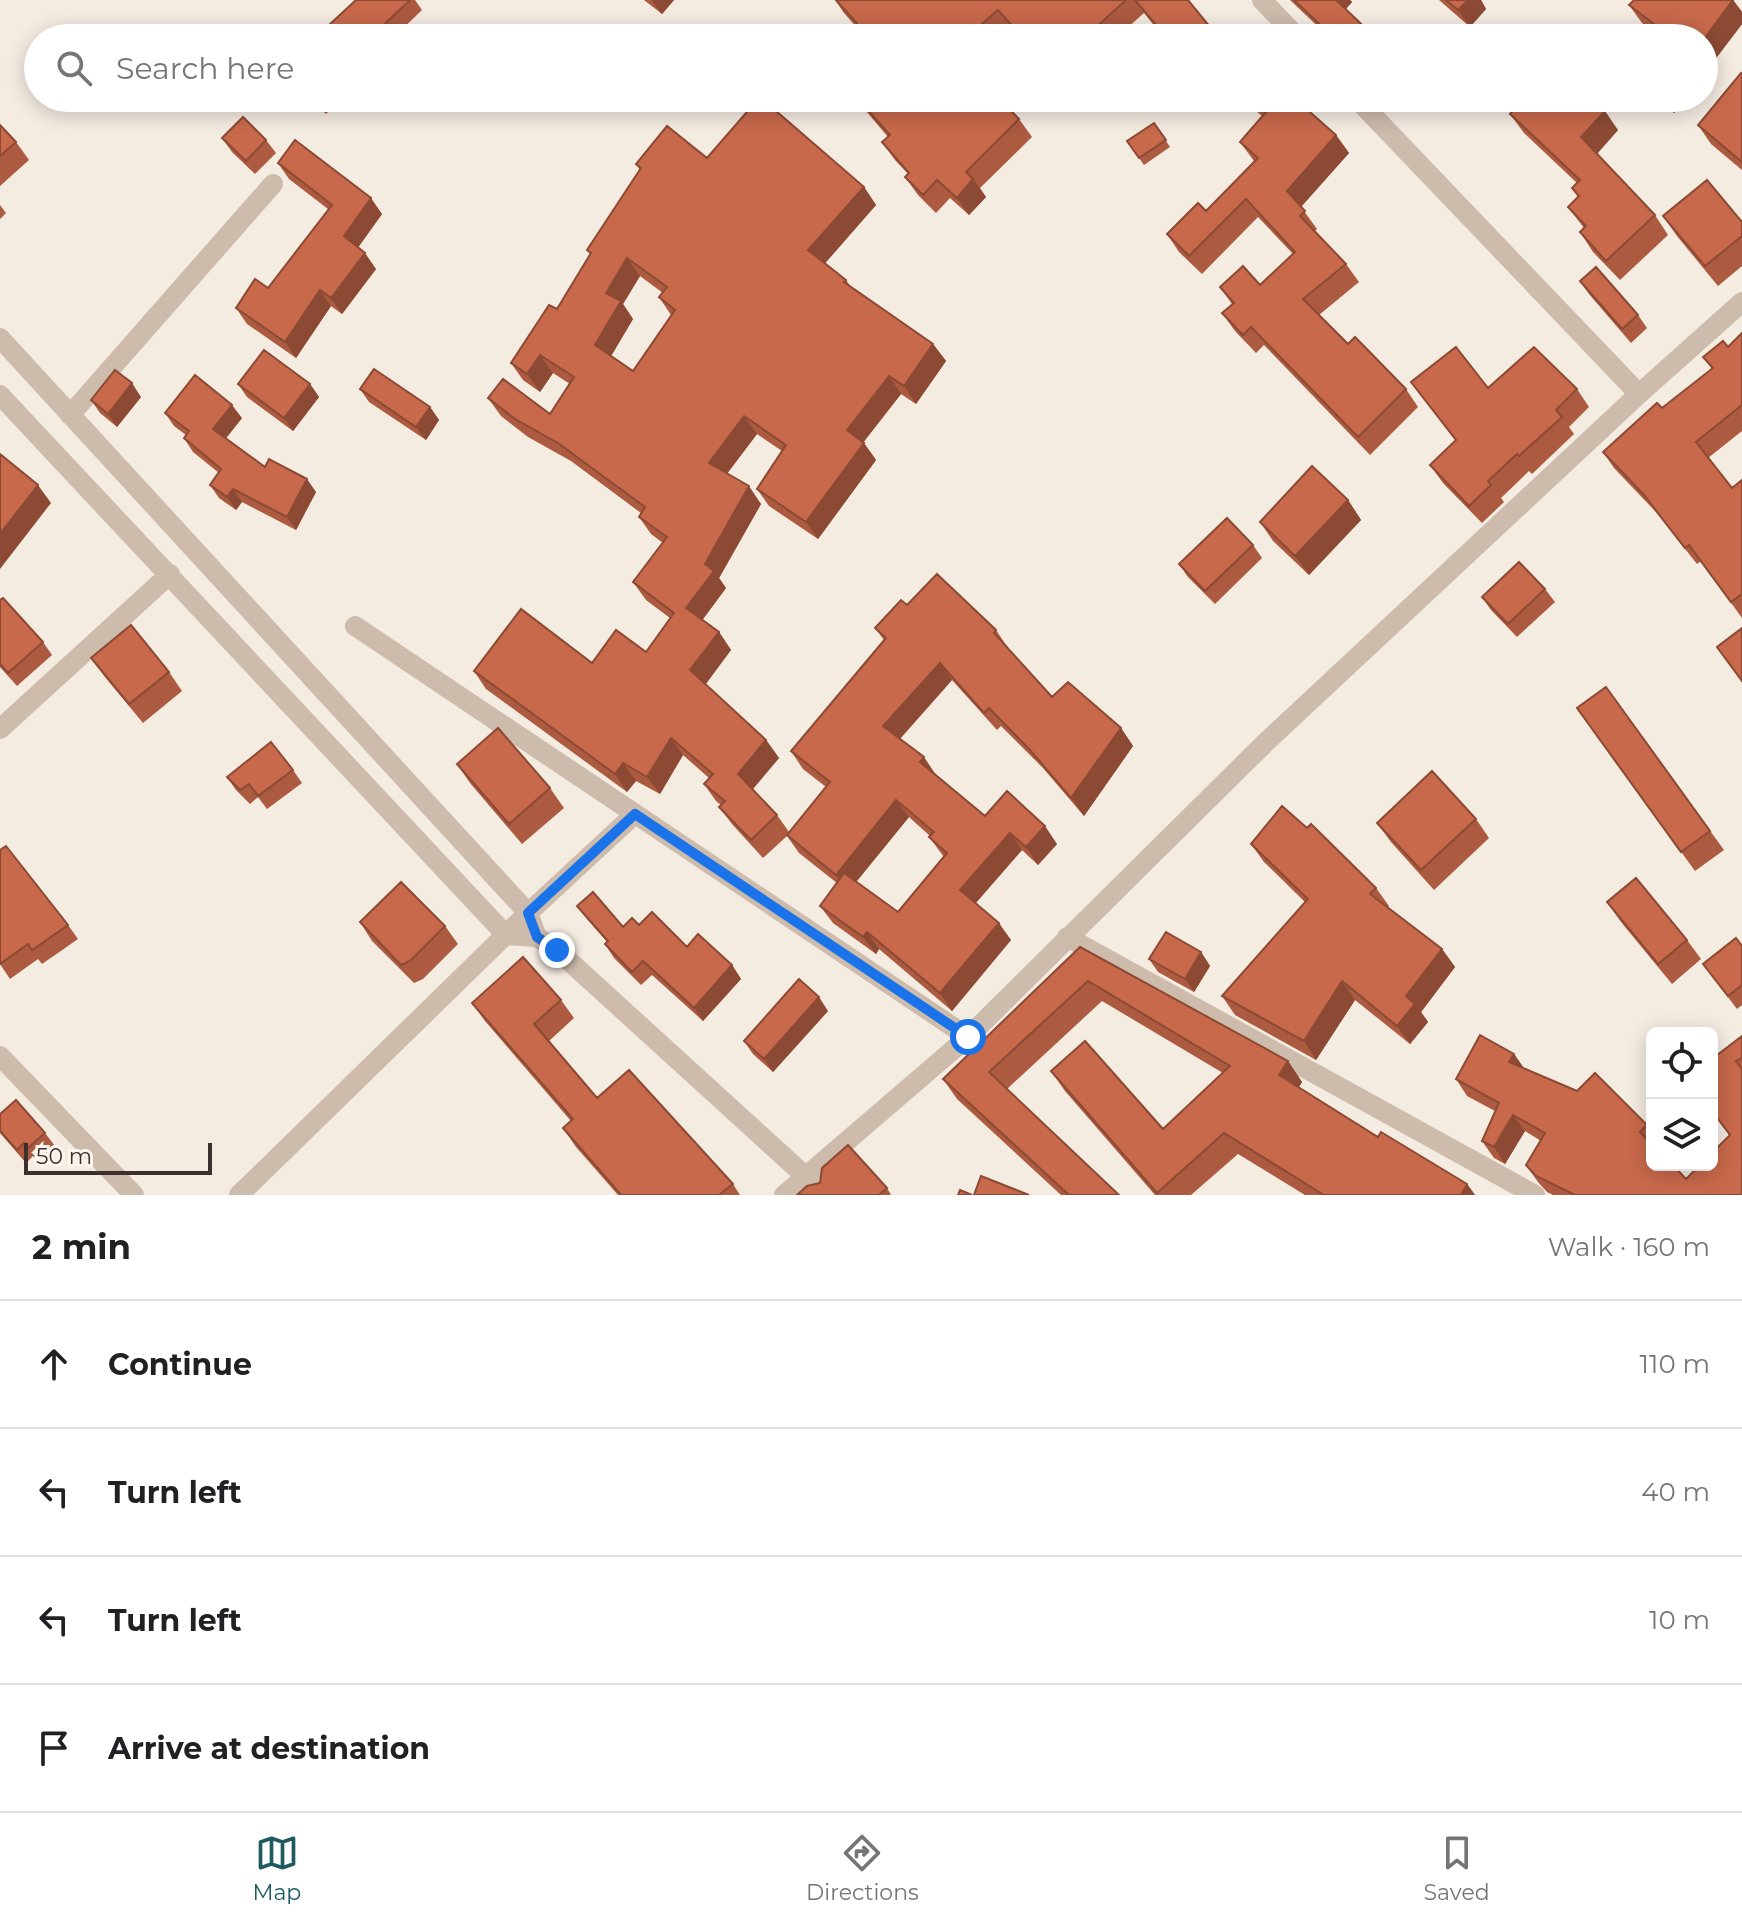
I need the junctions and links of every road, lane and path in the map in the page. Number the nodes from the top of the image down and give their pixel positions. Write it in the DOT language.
graph roads {
  1 [pos="1262,0"];
  2 [pos="1285,24"];
  3 [pos="1369,112"];
  4 [pos="273,184"];
  5 [pos="1742,302"];
  6 [pos="0,338"];
  7 [pos="1639,394"];
  8 [pos="0,395"];
  9 [pos="70,415"];
  10 [pos="170,574"];
  11 [pos="355,626"];
  12 [pos="0,729"];
  13 [pos="635,814"];
  14 [pos="528,913"];
  15 [pos="506,935"];
  16 [pos="537,937"];
  17 [pos="1067,937"];
  18 [pos="968,1037"];
  19 [pos="0,1056"];
  20 [pos="805,1174"];
  21 [pos="134,1195"];
  22 [pos="239,1195"];
  23 [pos="784,1195"];
  24 [pos="826,1195"];
  25 [pos="1535,1195"];
  1 -- 2 [label="street"];
  3 -- 7 [label="street"];
  4 -- 9 [label="street"];
  5 -- 7 [label="street"];
  6 -- 9 [label="street"];
  7 -- 17 [label="street"];
  8 -- 10 [label="street"];
  9 -- 14 [label="street"];
  10 -- 12 [label="street"];
  10 -- 15 [label="street"];
  11 -- 13 [label="street"];
  13 -- 14 [label="street"];
  13 -- 18 [label="street"];
  14 -- 15 [label="street"];
  14 -- 16 [label="street"];
  15 -- 16 [label="street"];
  15 -- 22 [label="street"];
  16 -- 20 [label="street"];
  17 -- 18 [label="street"];
  17 -- 25 [label="street"];
  18 -- 20 [label="street"];
  19 -- 21 [label="street"];
  20 -- 23 [label="street"];
  20 -- 24 [label="street"];
}
